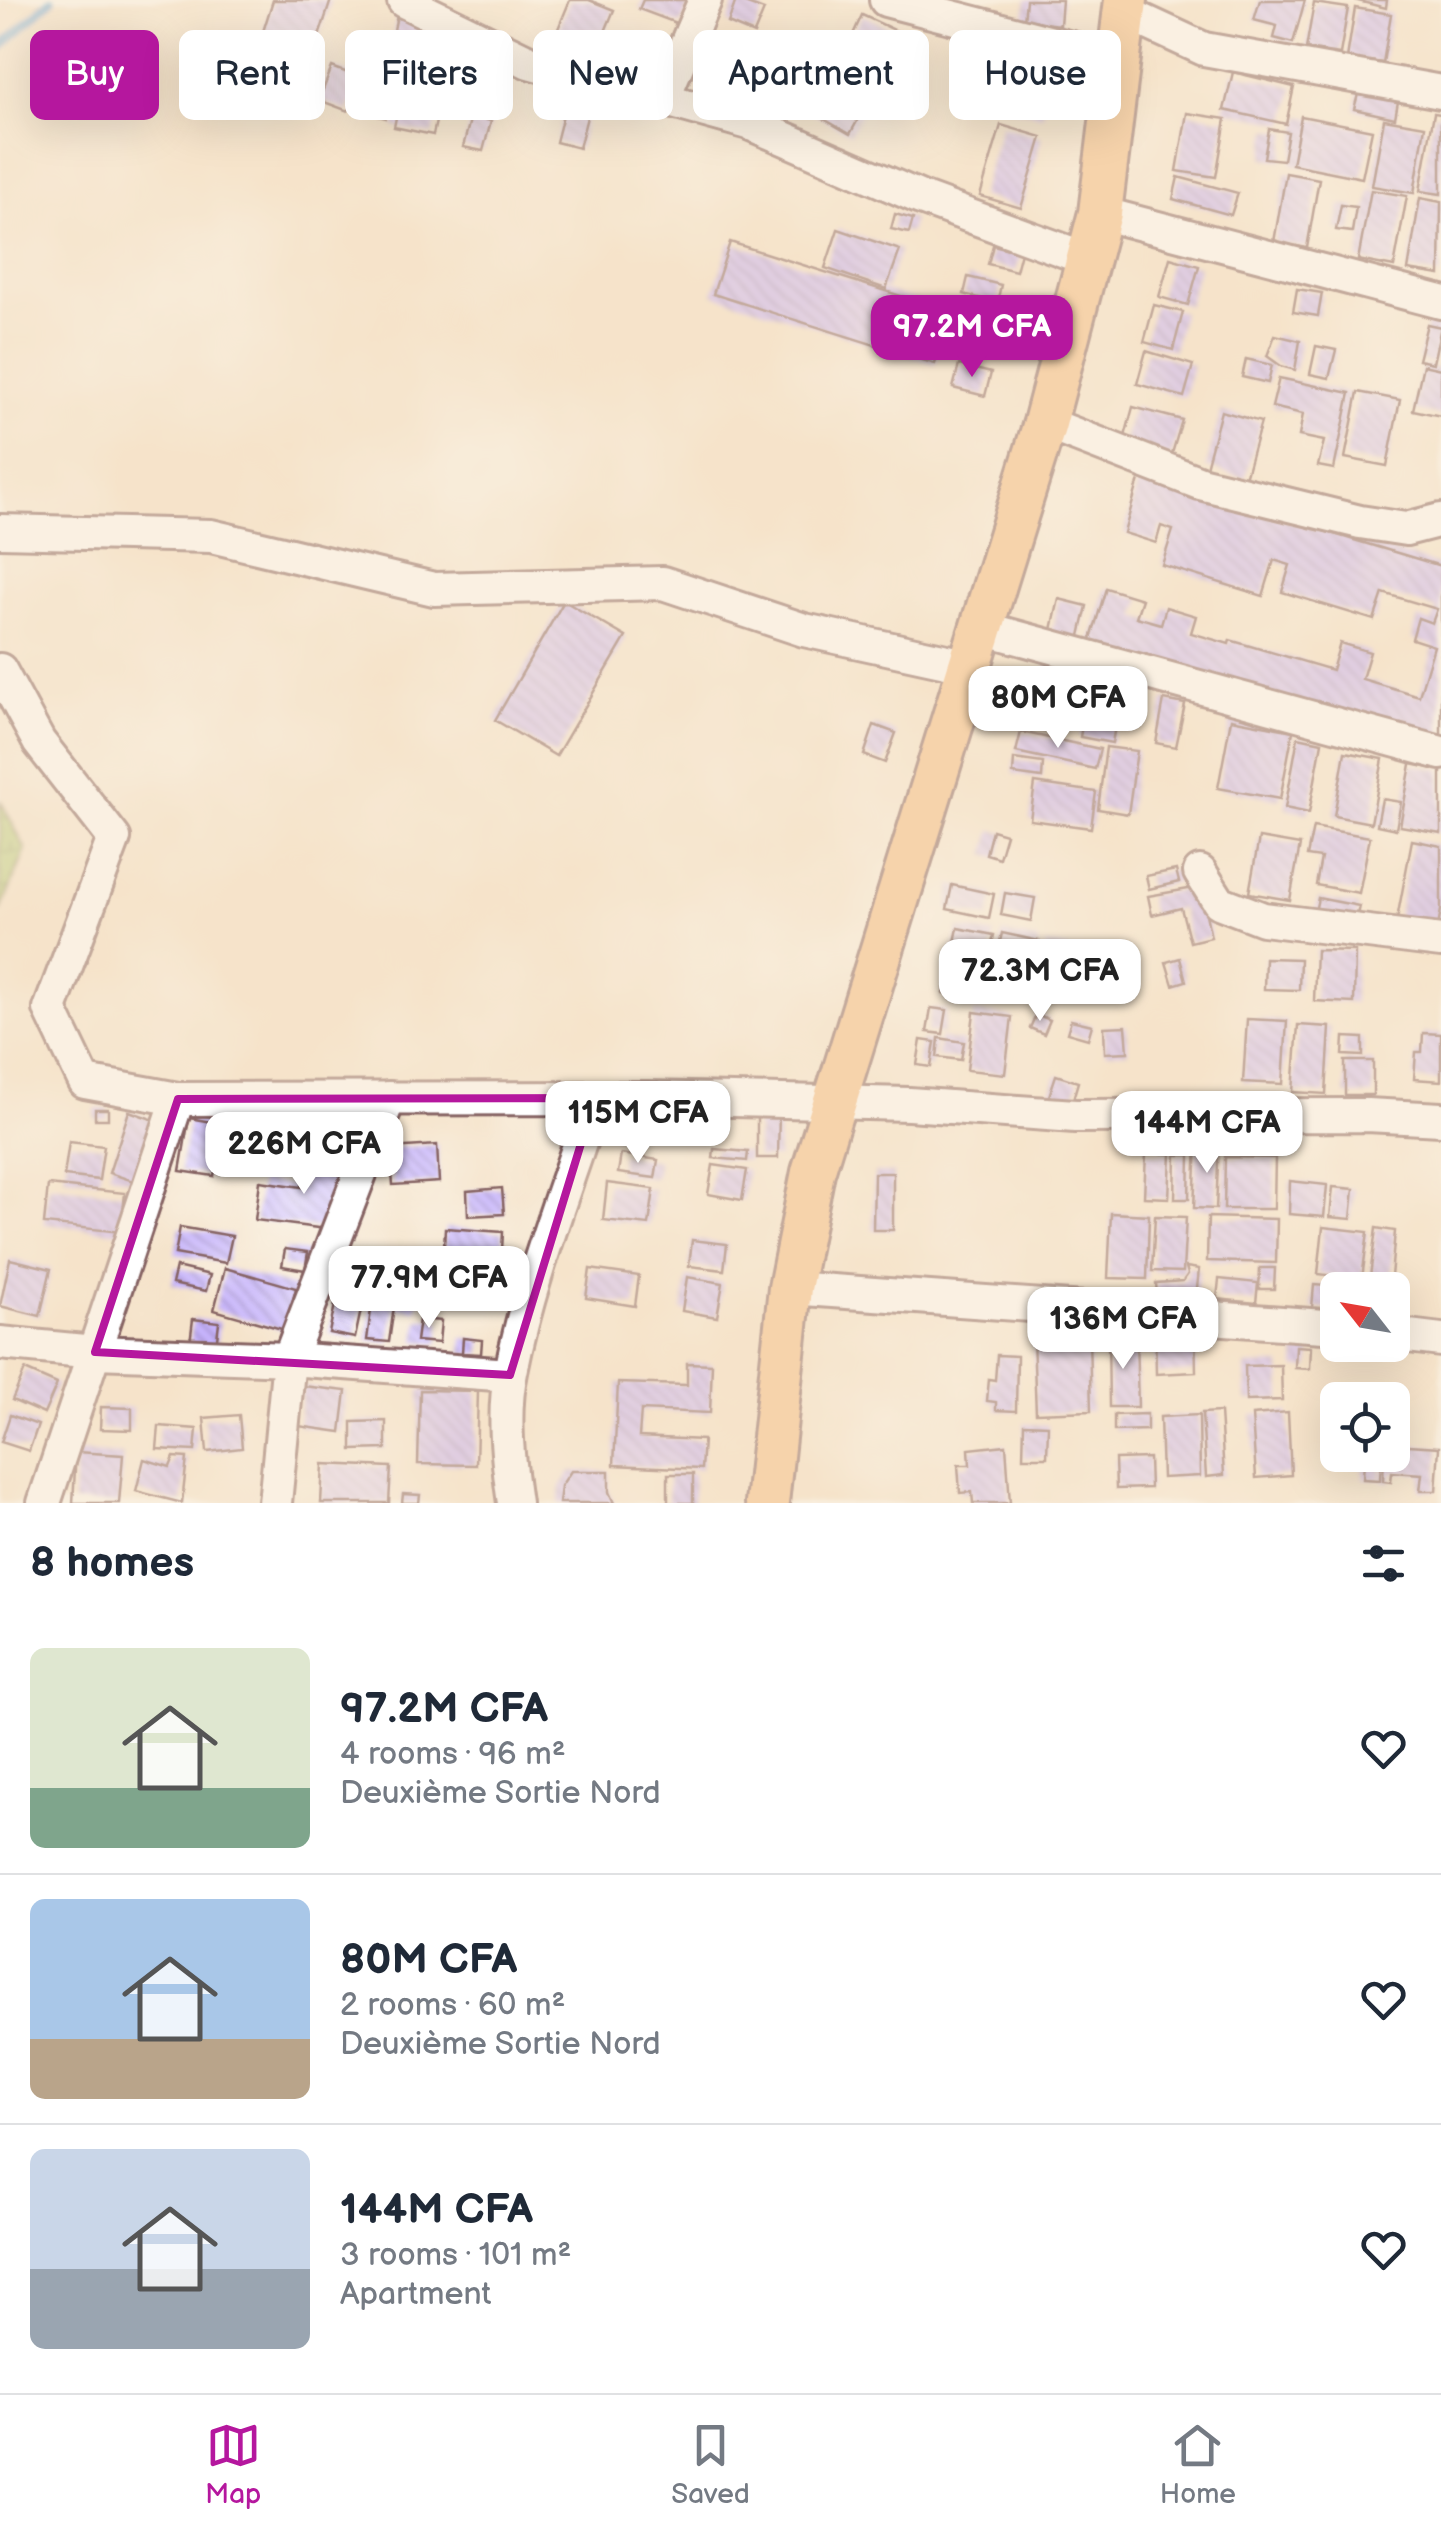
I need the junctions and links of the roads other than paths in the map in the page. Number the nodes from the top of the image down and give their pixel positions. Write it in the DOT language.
graph roads {
  1 [pos="706,0"];
  2 [pos="886,0"];
  3 [pos="404,1"];
  4 [pos="1125,6"];
  5 [pos="1001,30"];
  6 [pos="1121,50"];
  7 [pos="533,63"];
  8 [pos="673,76"];
  9 [pos="1441,92"];
  10 [pos="673,104"];
  11 [pos="1112,120"];
  12 [pos="1100,213"];
  13 [pos="1088,259"];
  14 [pos="1441,302"];
  15 [pos="1045,423"];
  16 [pos="1441,520"];
  17 [pos="0,531"];
  18 [pos="977,647"];
  19 [pos="0,670"];
  20 [pos="1441,754"];
  21 [pos="1200,872"];
  22 [pos="1441,942"];
  23 [pos="389,1098"];
  24 [pos="595,1098"];
  25 [pos="178,1099"];
  26 [pos="834,1103"];
  27 [pos="1441,1120"];
  28 [pos="790,1288"];
  29 [pos="1320,1325"];
  30 [pos="1410,1336"];
  31 [pos="1441,1340"];
  32 [pos="0,1343"];
  33 [pos="94,1352"];
  34 [pos="290,1359"];
  35 [pos="510,1375"];
  36 [pos="44,1503"];
  37 [pos="275,1503"];
  38 [pos="514,1503"];
  39 [pos="767,1503"];
  1 -- 8 [label="street"];
  2 -- 5 [label="street"];
  3 -- 7 [label="street"];
  4 -- 6 [label="main road"];
  4 -- 9 [label="street"];
  10 -- 13 [label="street"];
  11 -- 12 [label="main road"];
  12 -- 13 [label="main road"];
  12 -- 14 [label="street"];
  13 -- 15 [label="main road"];
  15 -- 16 [label="street"];
  15 -- 18 [label="main road"];
  17 -- 18 [label="street"];
  18 -- 20 [label="street"];
  18 -- 26 [label="main road"];
  19 -- 25 [label="street"];
  21 -- 22 [label="street"];
  23 -- 24 [label="street"];
  23 -- 25 [label="street"];
  23 -- 34 [label="street"];
  24 -- 26 [label="street"];
  24 -- 35 [label="street"];
  25 -- 33 [label="street"];
  26 -- 27 [label="street"];
  26 -- 28 [label="main road"];
  28 -- 29 [label="street"];
  28 -- 39 [label="main road"];
  30 -- 31 [label="street"];
  32 -- 33 [label="street"];
  33 -- 34 [label="street"];
  33 -- 36 [label="street"];
  34 -- 35 [label="street"];
  34 -- 37 [label="street"];
  35 -- 38 [label="street"];
}
